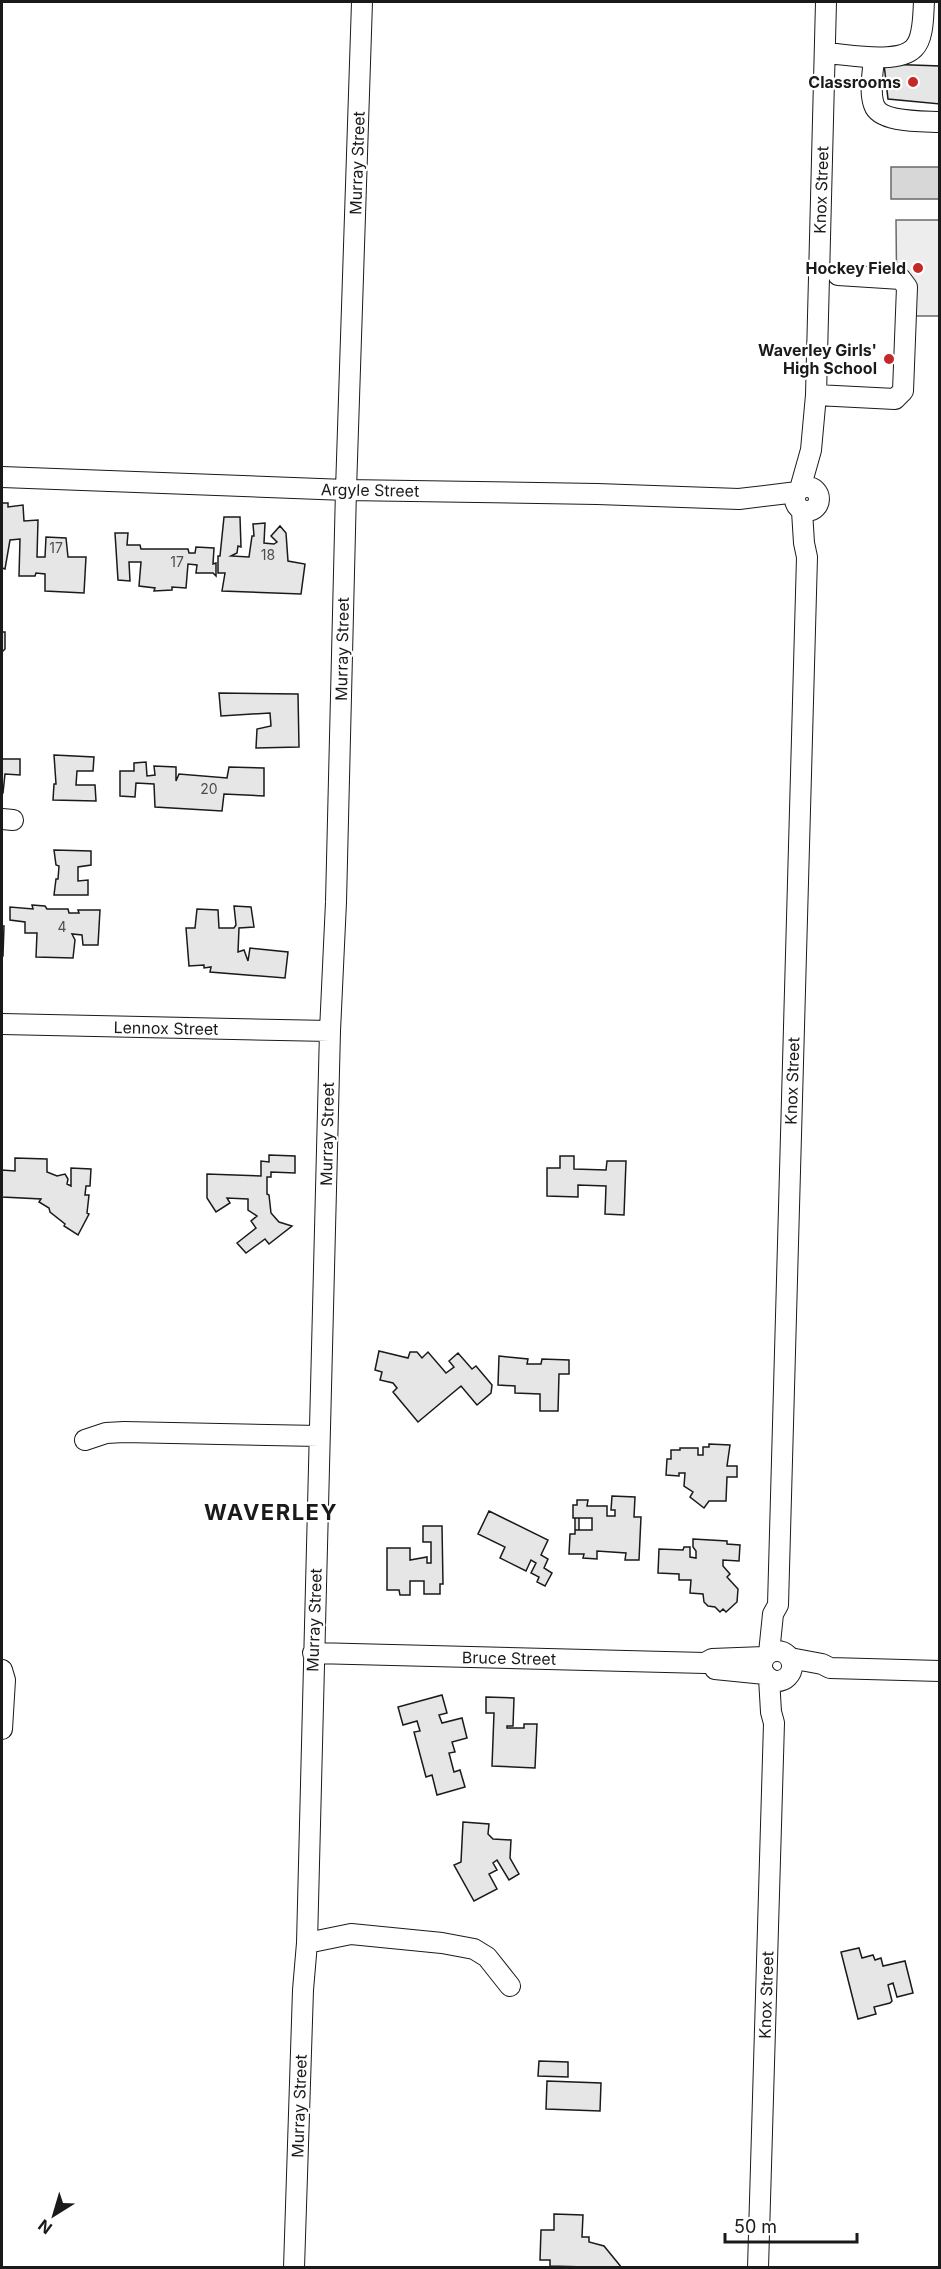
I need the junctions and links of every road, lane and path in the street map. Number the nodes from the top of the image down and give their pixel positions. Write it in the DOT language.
graph roads {
  1 [pos="362,2"];
  2 [pos="826,2"];
  3 [pos="924,2"];
  4 [pos="825,53"];
  5 [pos="874,58"];
  6 [pos="939,122"];
  7 [pos="838,275"];
  8 [pos="816,395"];
  9 [pos="2,477"];
  10 [pos="346,490"];
  11 [pos="805,501"];
  12 [pos="2,1024"];
  13 [pos="330,1031"];
  14 [pos="319,1436"];
  15 [pos="86,1440"];
  16 [pos="313,1653"];
  17 [pos="777,1666"];
  18 [pos="2,1670"];
  19 [pos="939,1671"];
  20 [pos="2,1729"];
  21 [pos="307,1943"];
  22 [pos="510,1986"];
  23 [pos="294,2268"];
  24 [pos="758,2268"];
  1 -- 10 [label="street, Murray Street"];
  2 -- 4 [label="street, Knox Street"];
  3 -- 5 [label="street"];
  4 -- 5 [label="street"];
  4 -- 8 [label="street, Knox Street"];
  5 -- 6 [label="street"];
  7 -- 8 [label="street"];
  8 -- 11 [label="street, Knox Street"];
  9 -- 10 [label="street, Argyle Street"];
  10 -- 11 [label="street, Argyle Street"];
  10 -- 13 [label="street, Murray Street"];
  11 -- 17 [label="street, Knox Street"];
  12 -- 13 [label="street, Lennox Street"];
  13 -- 14 [label="street, Murray Street"];
  14 -- 15 [label="street"];
  14 -- 16 [label="street, Murray Street"];
  16 -- 17 [label="street, Bruce Street"];
  16 -- 21 [label="street, Murray Street"];
  17 -- 19 [label="street, Bruce Street"];
  17 -- 24 [label="street, Knox Street"];
  18 -- 20 [label="street"];
  21 -- 22 [label="street"];
  21 -- 23 [label="street, Murray Street"];
}
